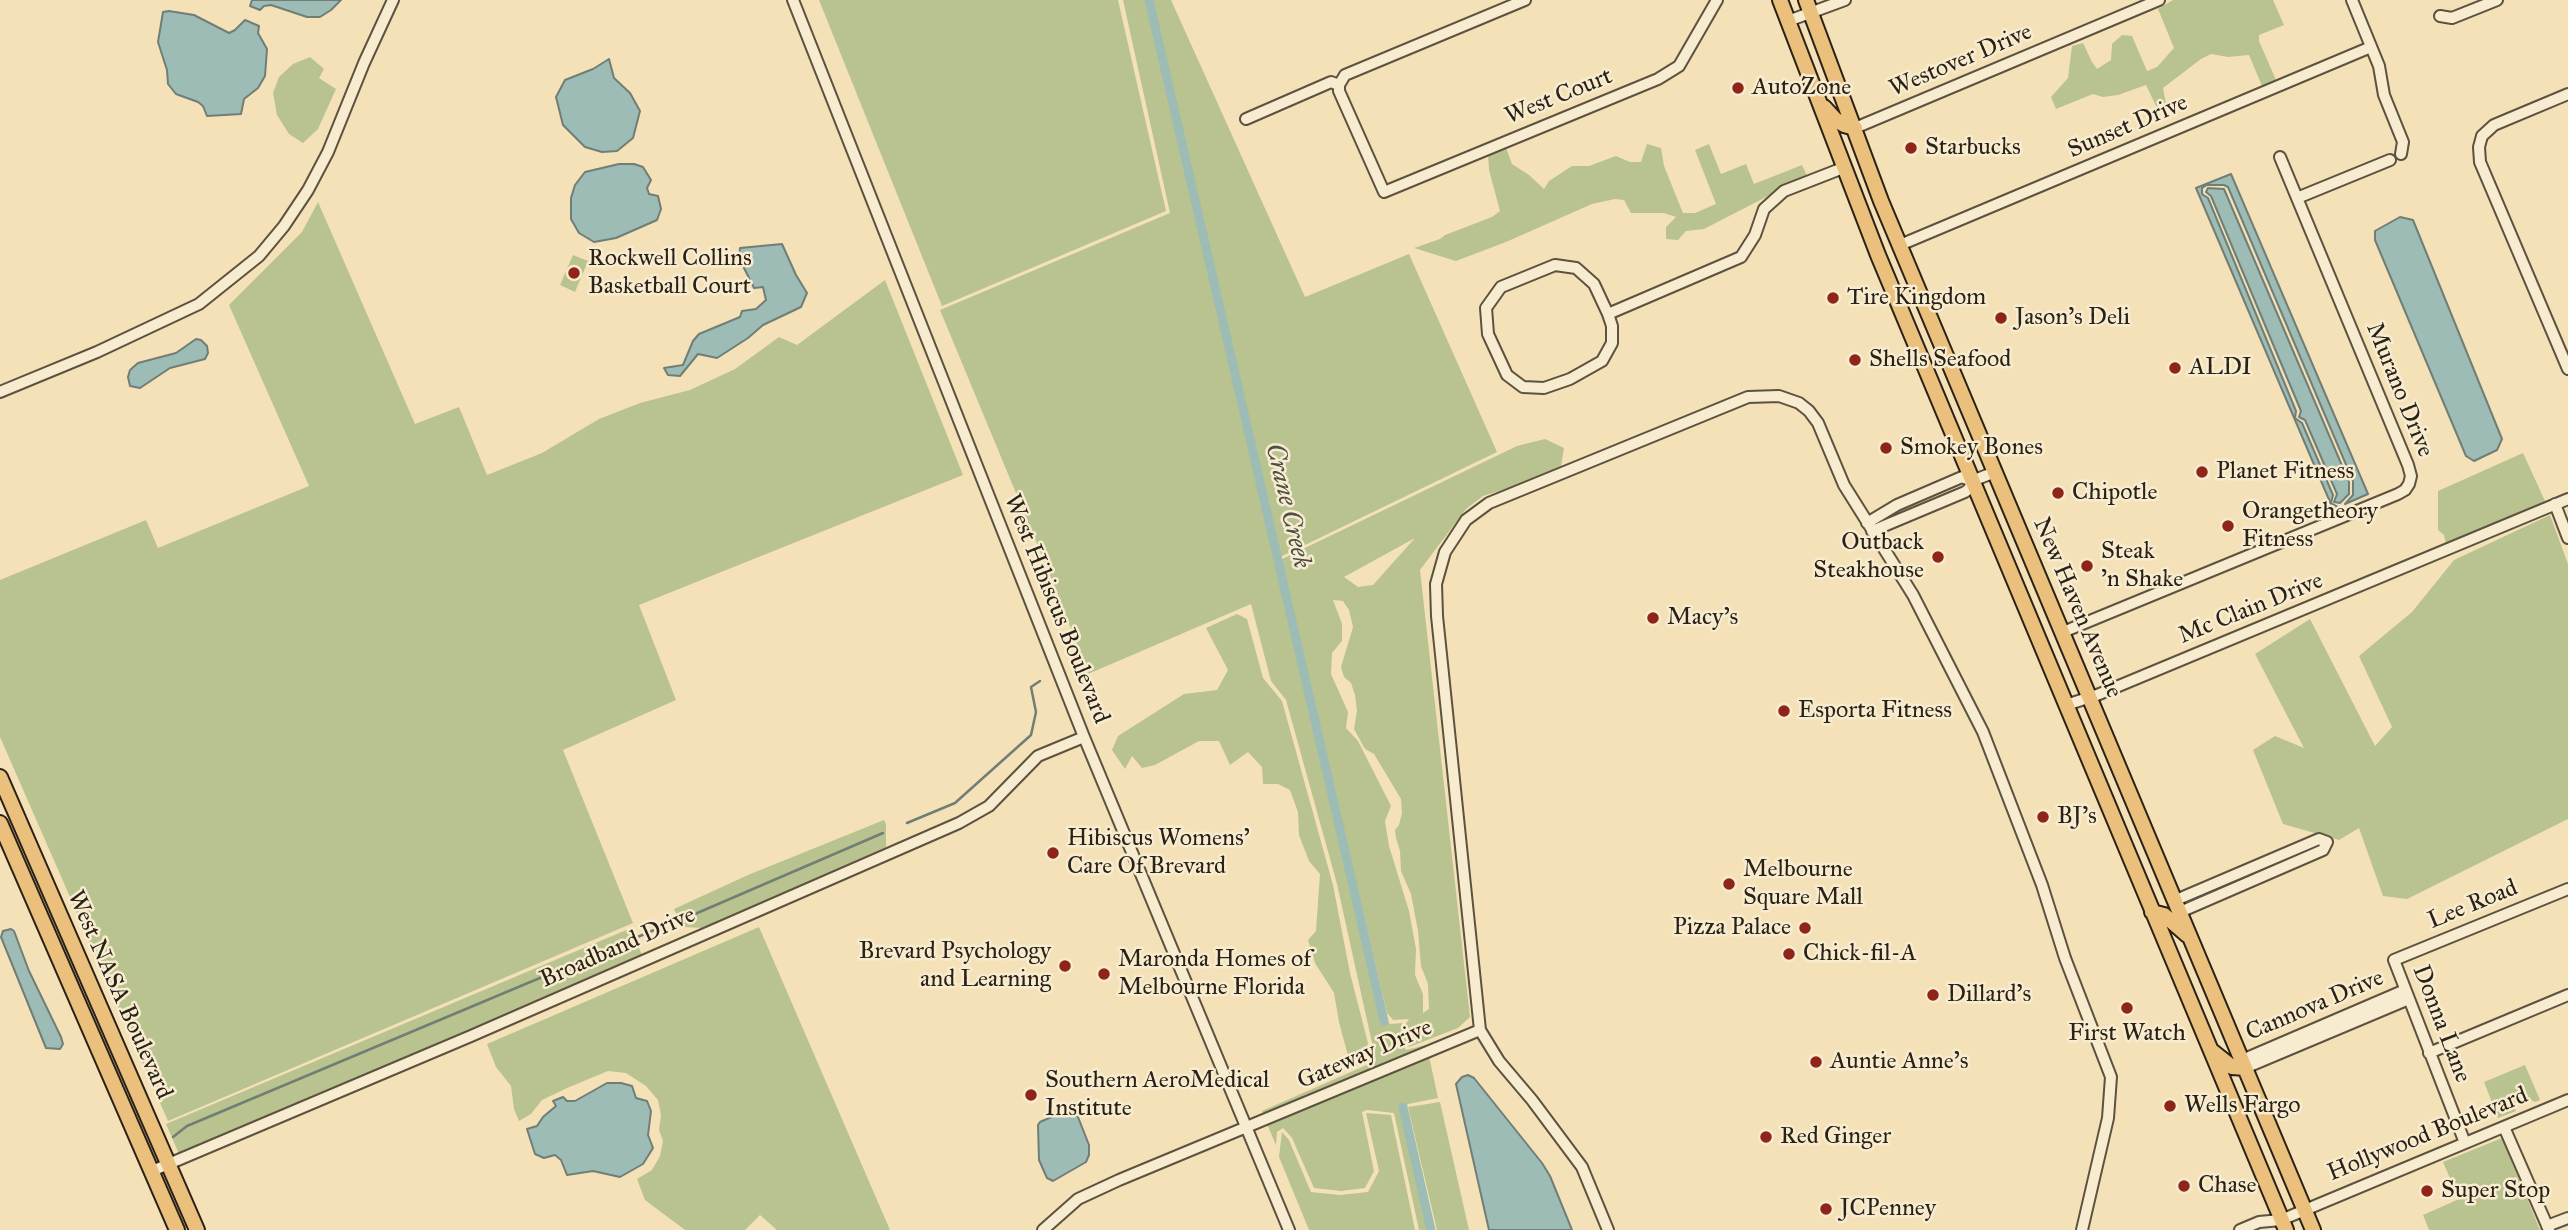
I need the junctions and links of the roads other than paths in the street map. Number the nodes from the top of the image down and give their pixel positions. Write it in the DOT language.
graph roads {
  1 [pos="393,0"];
  2 [pos="793,0"];
  3 [pos="1525,0"];
  4 [pos="1717,0"];
  5 [pos="1780,0"];
  6 [pos="1845,0"];
  7 [pos="2160,0"];
  8 [pos="2352,0"];
  9 [pos="2497,0"];
  10 [pos="1809,7"];
  11 [pos="2440,16"];
  12 [pos="1788,21"];
  13 [pos="2371,47"];
  14 [pos="1339,85"];
  15 [pos="2568,94"];
  16 [pos="1819,101"];
  17 [pos="1246,118"];
  18 [pos="1855,128"];
  19 [pos="2401,154"];
  20 [pos="2280,157"];
  21 [pos="2390,160"];
  22 [pos="1843,168"];
  23 [pos="2297,198"];
  24 [pos="1881,201"];
  25 [pos="1900,245"];
  26 [pos="1608,314"];
  27 [pos="2568,369"];
  28 [pos="0,392"];
  29 [pos="1995,472"];
  30 [pos="1972,481"];
  31 [pos="2568,499"];
  32 [pos="2555,504"];
  33 [pos="1870,527"];
  34 [pos="2568,538"];
  35 [pos="2063,632"];
  36 [pos="2090,698"];
  37 [pos="2066,705"];
  38 [pos="1084,737"];
  39 [pos="0,777"];
  40 [pos="0,823"];
  41 [pos="2568,888"];
  42 [pos="2143,890"];
  43 [pos="2178,906"];
  44 [pos="2152,912"];
  45 [pos="2193,941"];
  46 [pos="2394,960"];
  47 [pos="2407,995"];
  48 [pos="2568,995"];
  49 [pos="1480,1030"];
  50 [pos="117,1047"];
  51 [pos="2209,1048"];
  52 [pos="2429,1053"];
  53 [pos="2244,1064"];
  54 [pos="108,1071"];
  55 [pos="2568,1100"];
  56 [pos="2504,1127"];
  57 [pos="1246,1128"];
  58 [pos="2465,1143"];
  59 [pos="168,1164"];
  60 [pos="152,1171"];
  61 [pos="2304,1209"];
  62 [pos="2568,1218"];
  63 [pos="2280,1227"];
  64 [pos="2548,1228"];
  65 [pos="177,1230"];
  66 [pos="197,1230"];
  67 [pos="1043,1230"];
  68 [pos="1289,1230"];
  69 [pos="1608,1230"];
  70 [pos="2082,1230"];
  71 [pos="2240,1230"];
  72 [pos="2313,1230"];
  1 -- 28 [label="street"];
  2 -- 38 [label="street, West Hibiscus Boulevard"];
  3 -- 14 [label="street"];
  4 -- 14 [label="street, West Court"];
  5 -- 12 [label="main road, New Haven Avenue"];
  6 -- 10 [label="street"];
  7 -- 18 [label="street, Westover Drive"];
  8 -- 13 [label="street"];
  9 -- 11 [label="street"];
  10 -- 12 [label="street"];
  10 -- 18 [label="main road, New Haven Avenue"];
  12 -- 16 [label="main road, New Haven Avenue"];
  13 -- 19 [label="street"];
  13 -- 25 [label="street, Sunset Drive"];
  14 -- 17 [label="street"];
  15 -- 27 [label="street"];
  16 -- 18 [label="main road"];
  16 -- 22 [label="main road, New Haven Avenue"];
  18 -- 24 [label="main road, New Haven Avenue"];
  20 -- 23 [label="street, Murano Drive"];
  21 -- 23 [label="street"];
  22 -- 24 [label="main road"];
  22 -- 26 [label="street"];
  22 -- 30 [label="main road, New Haven Avenue"];
  23 -- 35 [label="street, Murano Drive"];
  24 -- 25 [label="main road, New Haven Avenue"];
  25 -- 29 [label="main road, New Haven Avenue"];
  26 -- 26 [label="street"];
  29 -- 30 [label="street"];
  29 -- 35 [label="main road, New Haven Avenue"];
  30 -- 33 [label="street"];
  30 -- 37 [label="main road, New Haven Avenue"];
  31 -- 32 [label="street, Mc Clain Drive"];
  32 -- 34 [label="street"];
  32 -- 36 [label="street, Mc Clain Drive"];
  33 -- 49 [label="street"];
  33 -- 70 [label="street"];
  35 -- 36 [label="main road, New Haven Avenue"];
  36 -- 37 [label="street, Mc Clain Drive"];
  36 -- 43 [label="main road, New Haven Avenue"];
  37 -- 42 [label="main road, New Haven Avenue"];
  38 -- 57 [label="street, West Hibiscus Boulevard"];
  38 -- 59 [label="street, Broadband Drive"];
  39 -- 50 [label="main road, West NASA Boulevard"];
  40 -- 54 [label="main road, West NASA Boulevard"];
  41 -- 46 [label="street, Lee Road"];
  42 -- 43 [label="main road"];
  42 -- 44 [label="main road, New Haven Avenue"];
  43 -- 43 [label="street"];
  43 -- 45 [label="main road, New Haven Avenue"];
  44 -- 45 [label="main road"];
  44 -- 51 [label="main road, New Haven Avenue"];
  45 -- 53 [label="main road, New Haven Avenue"];
  46 -- 47 [label="street, Donna Lane"];
  47 -- 52 [label="street, Donna Lane"];
  47 -- 53 [label="street, Cannova Drive"];
  48 -- 52 [label="street"];
  49 -- 57 [label="street, Gateway Drive"];
  49 -- 69 [label="street"];
  50 -- 54 [label="main road"];
  50 -- 59 [label="main road, West NASA Boulevard"];
  51 -- 53 [label="main road"];
  51 -- 63 [label="main road, New Haven Avenue"];
  52 -- 58 [label="street, Donna Lane"];
  53 -- 61 [label="main road, New Haven Avenue"];
  54 -- 60 [label="main road, West NASA Boulevard"];
  55 -- 56 [label="street, Hollywood Boulevard"];
  56 -- 58 [label="street, Hollywood Boulevard"];
  56 -- 64 [label="street"];
  57 -- 67 [label="street, Gateway Drive"];
  57 -- 68 [label="street, West Hibiscus Boulevard"];
  58 -- 61 [label="street, Hollywood Boulevard"];
  59 -- 60 [label="street, Broadband Drive"];
  59 -- 66 [label="main road, West NASA Boulevard"];
  60 -- 65 [label="main road, West NASA Boulevard"];
  61 -- 63 [label="street, Hollywood Boulevard"];
  61 -- 72 [label="main road, New Haven Avenue"];
  62 -- 64 [label="street"];
  63 -- 71 [label="street, Hollywood Boulevard"];
}
